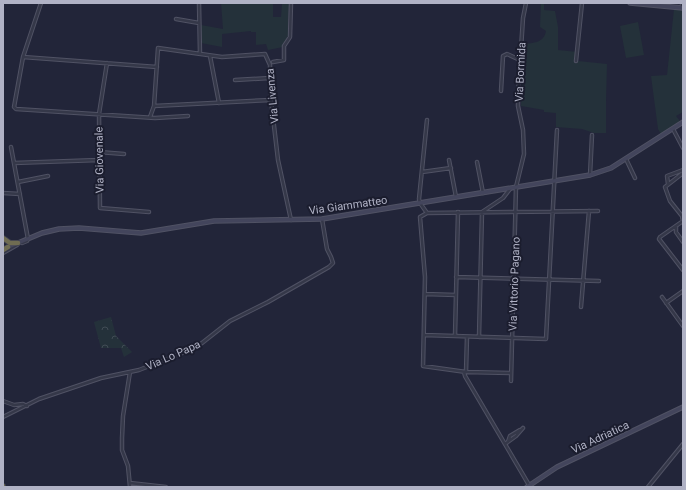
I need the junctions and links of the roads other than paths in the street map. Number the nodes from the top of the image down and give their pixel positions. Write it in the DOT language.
graph roads {
  1 [pos="41,3"];
  2 [pos="199,3"];
  3 [pos="291,3"];
  4 [pos="526,3"];
  5 [pos="582,3"];
  6 [pos="630,3"];
  7 [pos="682,6"];
  8 [pos="176,19"];
  9 [pos="199,23"];
  10 [pos="200,54"];
  11 [pos="210,56"];
  12 [pos="23,57"];
  13 [pos="520,60"];
  14 [pos="576,61"];
  15 [pos="273,62"];
  16 [pos="107,63"];
  17 [pos="157,67"];
  18 [pos="270,78"];
  19 [pos="235,80"];
  20 [pos="501,91"];
  21 [pos="271,100"];
  22 [pos="219,102"];
  23 [pos="154,106"];
  24 [pos="99,114"];
  25 [pos="188,116"];
  26 [pos="150,117"];
  27 [pos="427,120"];
  28 [pos="683,122"];
  29 [pos="673,128"];
  30 [pos="557,130"];
  31 [pos="592,135"];
  32 [pos="11,147"];
  33 [pos="683,148"];
  34 [pos="99,152"];
  35 [pos="124,154"];
  36 [pos="625,158"];
  37 [pos="99,160"];
  38 [pos="450,160"];
  39 [pos="477,162"];
  40 [pos="14,163"];
  41 [pos="451,168"];
  42 [pos="683,170"];
  43 [pos="422,172"];
  44 [pos="683,173"];
  45 [pos="590,175"];
  46 [pos="48,176"];
  47 [pos="635,178"];
  48 [pos="555,180"];
  49 [pos="18,182"];
  50 [pos="668,184"];
  51 [pos="516,187"];
  52 [pos="510,188"];
  53 [pos="484,192"];
  54 [pos="3,193"];
  55 [pos="20,194"];
  56 [pos="456,197"];
  57 [pos="420,203"];
  58 [pos="589,211"];
  59 [pos="598,211"];
  60 [pos="149,212"];
  61 [pos="458,212"];
  62 [pos="482,212"];
  63 [pos="516,212"];
  64 [pos="553,212"];
  65 [pos="427,213"];
  66 [pos="322,219"];
  67 [pos="291,221"];
  68 [pos="676,226"];
  69 [pos="3,238"];
  70 [pos="28,239"];
  71 [pos="683,242"];
  72 [pos="18,243"];
  73 [pos="4,250"];
  74 [pos="683,270"];
  75 [pos="456,277"];
  76 [pos="481,278"];
  77 [pos="514,279"];
  78 [pos="549,280"];
  79 [pos="583,281"];
  80 [pos="598,281"];
  81 [pos="683,292"];
  82 [pos="425,294"];
  83 [pos="456,295"];
  84 [pos="662,297"];
  85 [pos="666,303"];
  86 [pos="580,307"];
  87 [pos="683,326"];
  88 [pos="424,335"];
  89 [pos="455,336"];
  90 [pos="467,337"];
  91 [pos="479,337"];
  92 [pos="512,338"];
  93 [pos="130,372"];
  94 [pos="465,372"];
  95 [pos="511,373"];
  96 [pos="511,381"];
  97 [pos="3,401"];
  98 [pos="27,406"];
  99 [pos="683,407"];
  100 [pos="3,417"];
  101 [pos="506,443"];
  102 [pos="683,444"];
  103 [pos="130,483"];
  104 [pos="528,486"];
  105 [pos="130,487"];
  106 [pos="166,487"];
  107 [pos="648,487"];
  1 -- 12 [label="street"];
  2 -- 9 [label="street"];
  3 -- 15 [label="street"];
  4 -- 13 [label="street, Via Bormida"];
  5 -- 14 [label="street"];
  6 -- 7 [label="street"];
  8 -- 9 [label="street"];
  9 -- 10 [label="street"];
  10 -- 11 [label="street, Via Livenza"];
  10 -- 17 [label="street, Via Livenza"];
  11 -- 18 [label="street, Via Livenza"];
  11 -- 22 [label="street"];
  12 -- 16 [label="street"];
  12 -- 24 [label="street"];
  13 -- 20 [label="street"];
  13 -- 51 [label="street, Via Bormida"];
  16 -- 17 [label="street"];
  16 -- 24 [label="street, Via Giovenale"];
  17 -- 23 [label="street"];
  18 -- 19 [label="street"];
  18 -- 21 [label="street, Via Livenza"];
  21 -- 22 [label="street"];
  21 -- 67 [label="street, Via Livenza"];
  22 -- 23 [label="street"];
  23 -- 26 [label="street"];
  24 -- 26 [label="street"];
  24 -- 34 [label="street, Via Giovenale"];
  25 -- 26 [label="street"];
  27 -- 43 [label="street"];
  28 -- 29 [label="street, Via Giammatteo"];
  29 -- 33 [label="street"];
  29 -- 36 [label="street, Via Giammatteo"];
  30 -- 48 [label="street"];
  31 -- 45 [label="street"];
  32 -- 40 [label="street"];
  34 -- 35 [label="street"];
  34 -- 37 [label="street, Via Giovenale"];
  36 -- 45 [label="street, Via Giammatteo"];
  36 -- 47 [label="street"];
  37 -- 40 [label="street"];
  37 -- 60 [label="street, Via Giovenale"];
  38 -- 41 [label="street"];
  39 -- 53 [label="street"];
  40 -- 49 [label="street"];
  41 -- 43 [label="street"];
  41 -- 56 [label="street"];
  42 -- 50 [label="street"];
  43 -- 57 [label="street"];
  44 -- 50 [label="street"];
  45 -- 48 [label="street, Via Giammatteo"];
  46 -- 49 [label="street"];
  48 -- 51 [label="street, Via Giammatteo"];
  48 -- 64 [label="street"];
  49 -- 55 [label="street"];
  50 -- 68 [label="street"];
  51 -- 52 [label="street, Via Giammatteo"];
  51 -- 63 [label="street, Via Vittorio Pagano"];
  52 -- 53 [label="street, Via Giammatteo"];
  52 -- 62 [label="street"];
  53 -- 56 [label="street, Via Giammatteo"];
  54 -- 55 [label="street"];
  55 -- 70 [label="street"];
  56 -- 57 [label="street, Via Giammatteo"];
  57 -- 65 [label="street"];
  57 -- 66 [label="street, Via Giammatteo"];
  58 -- 59 [label="street"];
  58 -- 64 [label="street"];
  58 -- 79 [label="street"];
  61 -- 62 [label="street"];
  61 -- 65 [label="street"];
  61 -- 75 [label="street"];
  62 -- 63 [label="street"];
  62 -- 76 [label="street"];
  63 -- 64 [label="street"];
  63 -- 77 [label="street, Via Vittorio Pagano"];
  64 -- 78 [label="street"];
  65 -- 82 [label="street"];
  66 -- 67 [label="street, Via Giammatteo"];
  66 -- 93 [label="street, Via Lo Papa"];
  67 -- 70 [label="street, Via Giammatteo"];
  68 -- 71 [label="street"];
  68 -- 74 [label="street"];
  69 -- 72 [label="highway"];
  70 -- 72 [label="street, Via Giammatteo"];
  70 -- 73 [label="street"];
  72 -- 73 [label="street, Via Giammatteo"];
  75 -- 76 [label="street"];
  75 -- 83 [label="street"];
  76 -- 77 [label="street"];
  76 -- 91 [label="street"];
  77 -- 78 [label="street"];
  77 -- 92 [label="street, Via Vittorio Pagano"];
  78 -- 79 [label="street"];
  78 -- 92 [label="street"];
  79 -- 80 [label="street"];
  79 -- 86 [label="street"];
  81 -- 85 [label="street"];
  82 -- 83 [label="street"];
  82 -- 88 [label="street"];
  83 -- 89 [label="street"];
  84 -- 85 [label="street"];
  85 -- 87 [label="street"];
  88 -- 89 [label="street"];
  88 -- 94 [label="street"];
  89 -- 90 [label="street"];
  90 -- 91 [label="street"];
  90 -- 94 [label="street"];
  91 -- 92 [label="street"];
  92 -- 95 [label="street, Via Vittorio Pagano"];
  93 -- 98 [label="street, Via Lo Papa"];
  93 -- 103 [label="street"];
  94 -- 95 [label="street"];
  94 -- 101 [label="street"];
  95 -- 96 [label="street, Via Vittorio Pagano"];
  97 -- 98 [label="street"];
  98 -- 100 [label="street, Via Lo Papa"];
  99 -- 104 [label="street, Via Adriatica"];
  101 -- 101 [label="street"];
  101 -- 104 [label="street"];
  102 -- 107 [label="street"];
  103 -- 105 [label="street"];
  103 -- 106 [label="street"];
}
